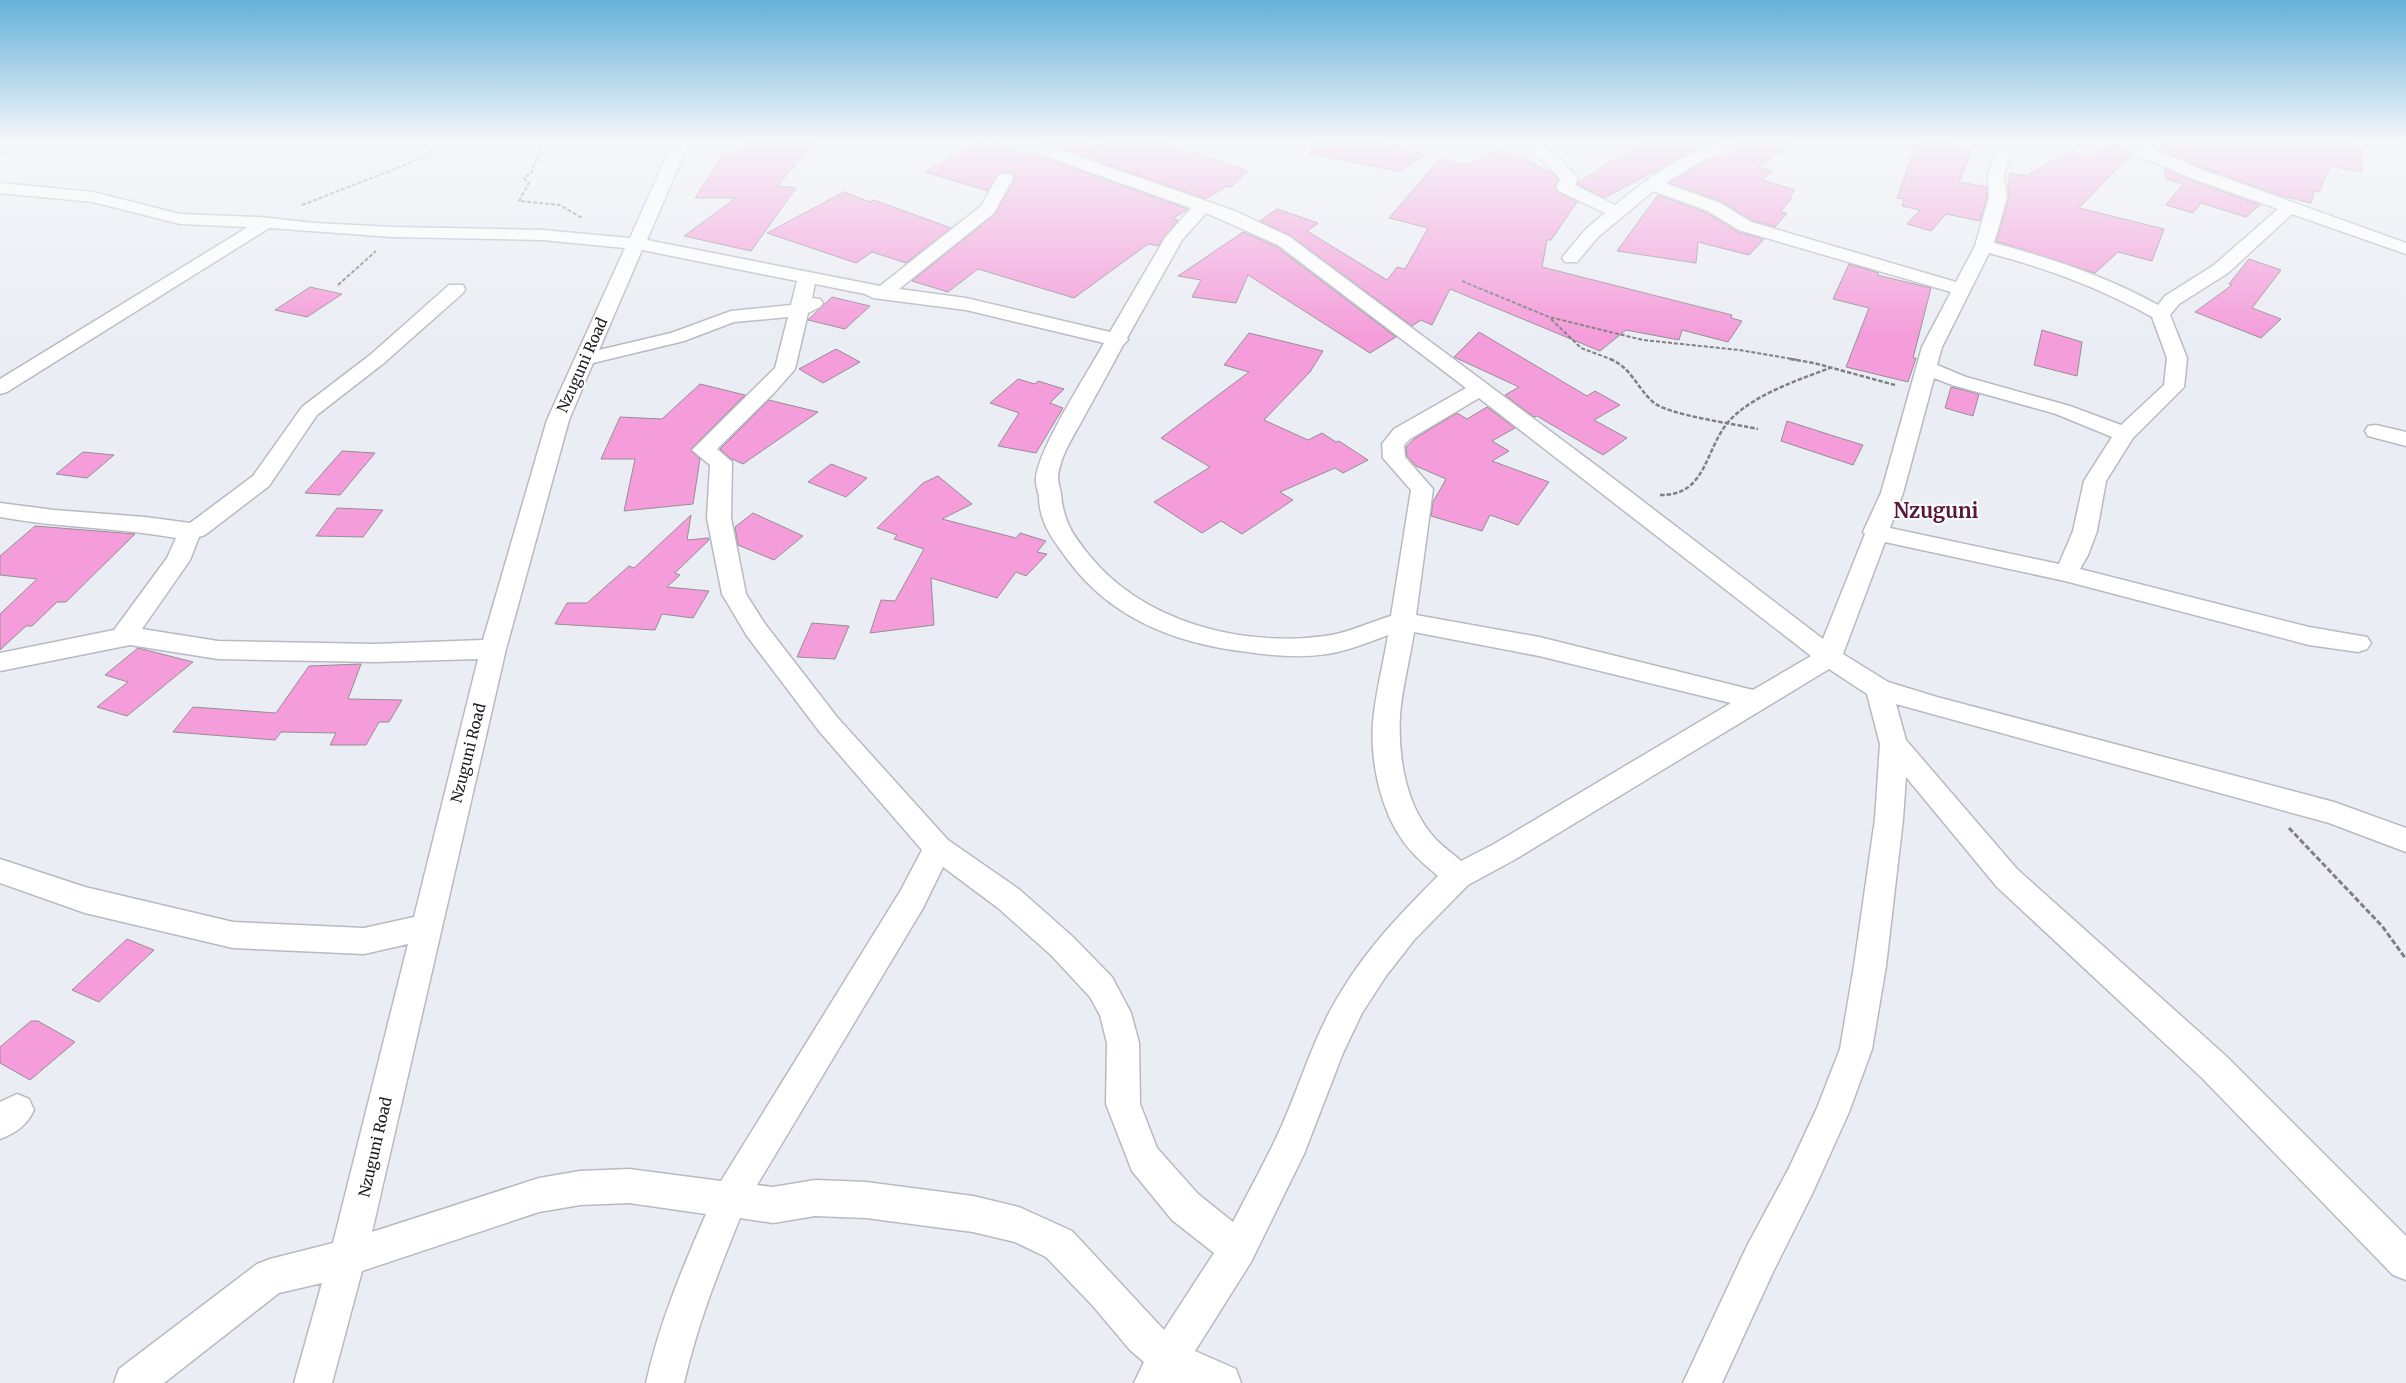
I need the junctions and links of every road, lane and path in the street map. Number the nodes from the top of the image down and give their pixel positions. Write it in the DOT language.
graph roads {
  1 [pos="1202,206"];
  2 [pos="131,207"];
  3 [pos="299,207"];
  4 [pos="568,207"];
  5 [pos="645,207"];
  6 [pos="989,207"];
  7 [pos="1204,207"];
  8 [pos="1605,207"];
  9 [pos="1625,207"];
  10 [pos="1709,207"];
  11 [pos="1995,207"];
  12 [pos="2284,207"];
  13 [pos="2288,208"];
  14 [pos="1618,213"];
  15 [pos="265,223"];
  16 [pos="393,232"];
  17 [pos="625,243"];
  18 [pos="1984,246"];
  19 [pos="2406,249"];
  20 [pos="1571,258"];
  21 [pos="807,277"];
  22 [pos="1462,281"];
  23 [pos="338,285"];
  24 [pos="456,289"];
  25 [pos="1961,289"];
  26 [pos="885,291"];
  27 [pos="799,310"];
  28 [pos="2160,314"];
  29 [pos="1549,318"];
  30 [pos="1118,340"];
  31 [pos="585,359"];
  32 [pos="1831,368"];
  33 [pos="1926,368"];
  34 [pos="0,388"];
  35 [pos="1480,389"];
  36 [pos="1920,391"];
  37 [pos="1729,421"];
  38 [pos="1758,429"];
  39 [pos="2376,431"];
  40 [pos="2124,434"];
  41 [pos="2406,439"];
  42 [pos="1621,496"];
  43 [pos="0,510"];
  44 [pos="190,531"];
  45 [pos="1875,532"];
  46 [pos="2065,573"];
  47 [pos="1402,621"];
  48 [pos="123,637"];
  49 [pos="2358,643"];
  50 [pos="493,649"];
  51 [pos="1829,656"];
  52 [pos="0,662"];
  53 [pos="1879,689"];
  54 [pos="1755,700"];
  55 [pos="1894,744"];
  56 [pos="2254,791"];
  57 [pos="2406,840"];
  58 [pos="938,848"];
  59 [pos="0,871"];
  60 [pos="1458,876"];
  61 [pos="426,927"];
  62 [pos="2406,959"];
  63 [pos="730,1198"];
  64 [pos="1238,1249"];
  65 [pos="347,1258"];
  66 [pos="2406,1262"];
  67 [pos="1161,1371"];
  68 [pos="132,1383"];
  69 [pos="313,1383"];
  70 [pos="665,1383"];
  71 [pos="1222,1383"];
  72 [pos="1702,1383"];
  1 -- 30 [label="street"];
  2 -- 15 [label="street"];
  3 -- 15 [label="path"];
  4 -- 17 [label="path"];
  5 -- 17 [label="street, Nzuguni Road"];
  6 -- 26 [label="street"];
  7 -- 35 [label="street"];
  8 -- 14 [label="street"];
  9 -- 14 [label="street"];
  10 -- 25 [label="street"];
  11 -- 18 [label="street"];
  12 -- 13 [label="street"];
  13 -- 19 [label="street"];
  13 -- 28 [label="street"];
  14 -- 20 [label="street"];
  15 -- 16 [label="street"];
  15 -- 34 [label="street"];
  16 -- 17 [label="street"];
  16 -- 23 [label="path"];
  17 -- 21 [label="street"];
  17 -- 31 [label="street, Nzuguni Road"];
  18 -- 25 [label="street"];
  18 -- 28 [label="street"];
  21 -- 26 [label="street"];
  21 -- 27 [label="street"];
  22 -- 29 [label="path"];
  24 -- 44 [label="street"];
  25 -- 33 [label="street"];
  26 -- 27 [label="street"];
  26 -- 30 [label="street"];
  27 -- 31 [label="street"];
  27 -- 58 [label="street"];
  28 -- 40 [label="street"];
  29 -- 32 [label="path"];
  29 -- 37 [label="path"];
  30 -- 47 [label="street"];
  31 -- 50 [label="street, Nzuguni Road"];
  32 -- 36 [label="path"];
  32 -- 37 [label="path"];
  33 -- 36 [label="street"];
  33 -- 40 [label="street"];
  35 -- 42 [label="street"];
  35 -- 47 [label="street"];
  36 -- 45 [label="street"];
  37 -- 38 [label="path"];
  37 -- 42 [label="path"];
  39 -- 41 [label="street"];
  40 -- 46 [label="street"];
  42 -- 51 [label="street"];
  43 -- 44 [label="street"];
  44 -- 48 [label="street"];
  45 -- 46 [label="street"];
  45 -- 51 [label="street"];
  46 -- 49 [label="street"];
  47 -- 54 [label="street"];
  47 -- 60 [label="street"];
  48 -- 50 [label="street"];
  48 -- 52 [label="street"];
  50 -- 61 [label="street, Nzuguni Road"];
  51 -- 53 [label="street"];
  51 -- 54 [label="street"];
  53 -- 55 [label="street"];
  53 -- 56 [label="street"];
  54 -- 60 [label="street"];
  55 -- 66 [label="street"];
  55 -- 72 [label="street"];
  56 -- 57 [label="street"];
  56 -- 62 [label="path"];
  58 -- 63 [label="street"];
  58 -- 64 [label="street"];
  59 -- 61 [label="street"];
  60 -- 64 [label="street"];
  61 -- 65 [label="street, Nzuguni Road"];
  63 -- 65 [label="street"];
  63 -- 67 [label="street"];
  63 -- 70 [label="street"];
  64 -- 67 [label="street"];
  65 -- 68 [label="street"];
  65 -- 69 [label="street, Nzuguni Road"];
  67 -- 71 [label="street"];
}
